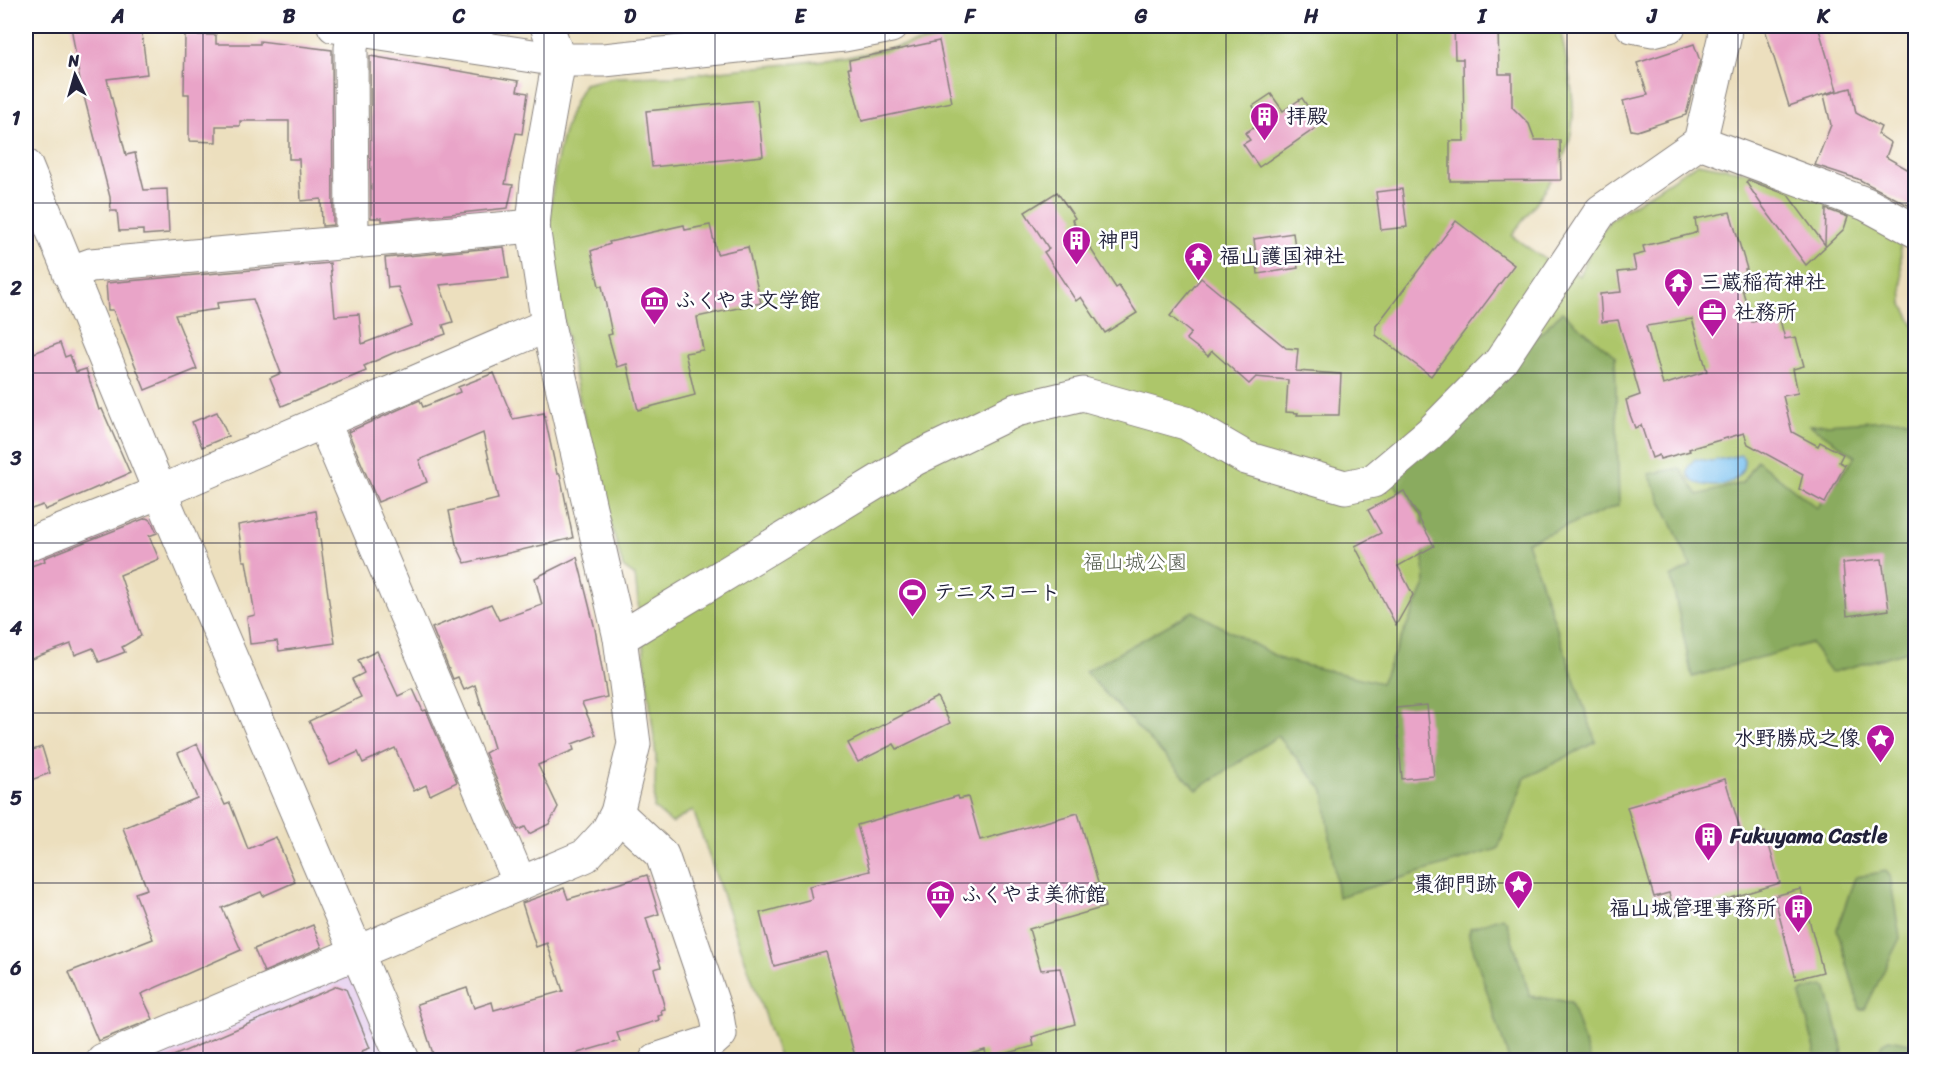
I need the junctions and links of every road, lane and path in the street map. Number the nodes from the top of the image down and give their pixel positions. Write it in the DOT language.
graph roads {
  1 [pos="547,26"];
  2 [pos="891,26"];
  3 [pos="1632,26"];
  4 [pos="1669,26"];
  5 [pos="1725,26"];
  6 [pos="345,27"];
  7 [pos="559,60"];
  8 [pos="1700,142"];
  9 [pos="26,166"];
  10 [pos="35,215"];
  11 [pos="533,226"];
  12 [pos="1916,231"];
  13 [pos="352,242"];
  14 [pos="69,273"];
  15 [pos="548,326"];
  16 [pos="323,421"];
  17 [pos="160,492"];
  18 [pos="26,545"];
  19 [pos="620,638"];
  20 [pos="617,813"];
  21 [pos="520,883"];
  22 [pos="357,952"];
  23 [pos="103,1060"];
  24 [pos="403,1060"];
  25 [pos="656,1060"];
  1 -- 7 [label="street"];
  2 -- 7 [label="street"];
  3 -- 4 [label="street"];
  5 -- 8 [label="street"];
  6 -- 7 [label="street"];
  6 -- 13 [label="street"];
  7 -- 11 [label="street"];
  8 -- 12 [label="street"];
  8 -- 19 [label="street"];
  9 -- 10 [label="street"];
  10 -- 14 [label="street"];
  11 -- 13 [label="street"];
  11 -- 15 [label="street"];
  13 -- 14 [label="street"];
  14 -- 17 [label="street"];
  15 -- 16 [label="street"];
  15 -- 19 [label="street"];
  16 -- 17 [label="street"];
  16 -- 21 [label="street"];
  17 -- 18 [label="street"];
  17 -- 22 [label="street"];
  19 -- 20 [label="street"];
  20 -- 21 [label="street"];
  20 -- 25 [label="street"];
  21 -- 22 [label="street"];
  22 -- 23 [label="street"];
  22 -- 24 [label="street"];
}
